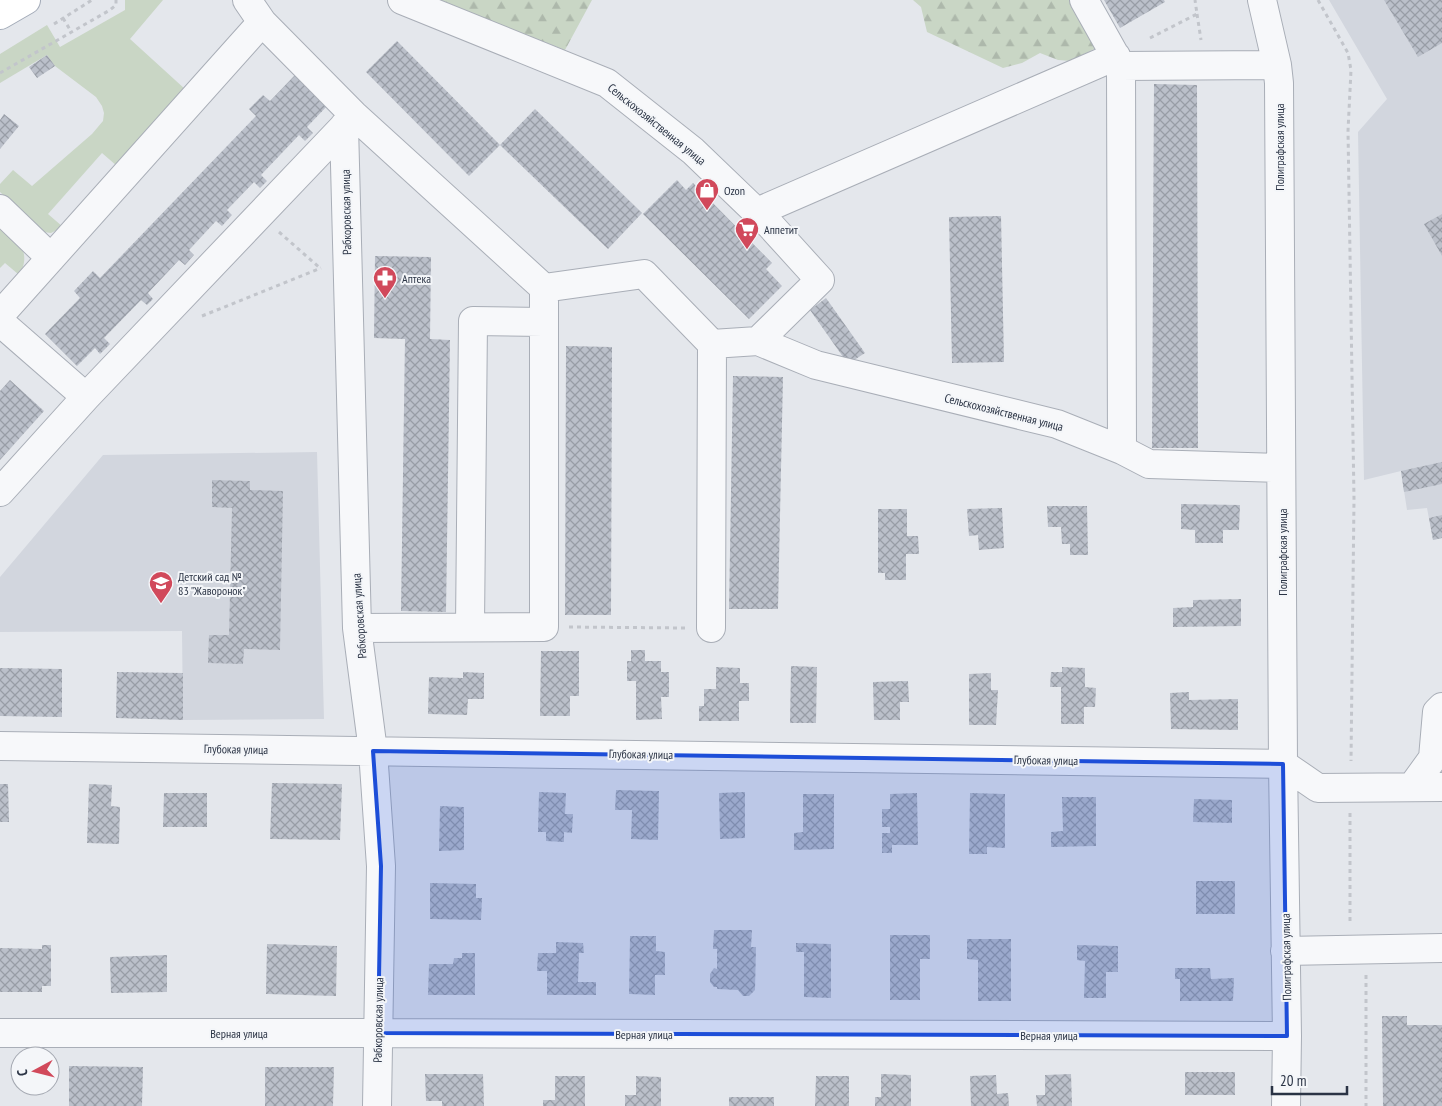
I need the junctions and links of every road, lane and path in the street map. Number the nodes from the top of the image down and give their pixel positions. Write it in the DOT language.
graph roads {
  1 [pos="26,0"];
  2 [pos="92,0"];
  3 [pos="116,0"];
  4 [pos="247,0"];
  5 [pos="402,0"];
  6 [pos="1084,0"];
  7 [pos="1195,0"];
  8 [pos="1262,0"];
  9 [pos="1318,0"];
  10 [pos="0,15"];
  11 [pos="63,18"];
  12 [pos="262,22"];
  13 [pos="54,24"];
  14 [pos="72,34"];
  15 [pos="1118,61"];
  16 [pos="1277,65"];
  17 [pos="0,73"];
  18 [pos="349,121"];
  19 [pos="0,209"];
  20 [pos="757,212"];
  21 [pos="260,215"];
  22 [pos="347,257"];
  23 [pos="51,258"];
  24 [pos="320,268"];
  25 [pos="544,288"];
  26 [pos="0,315"];
  27 [pos="193,319"];
  28 [pos="0,322"];
  29 [pos="543,322"];
  30 [pos="758,341"];
  31 [pos="712,344"];
  32 [pos="86,396"];
  33 [pos="1122,450"];
  34 [pos="1282,468"];
  35 [pos="0,492"];
  36 [pos="470,626"];
  37 [pos="544,627"];
  38 [pos="357,628"];
  39 [pos="711,628"];
  40 [pos="1442,707"];
  41 [pos="0,746"];
  42 [pos="373,751"];
  43 [pos="1283,764"];
  44 [pos="1412,787"];
  45 [pos="1350,788"];
  46 [pos="1442,788"];
  47 [pos="1442,948"];
  48 [pos="1358,949"];
  49 [pos="1286,951"];
  50 [pos="378,1032"];
  51 [pos="0,1033"];
  52 [pos="1287,1036"];
  53 [pos="377,1106"];
  54 [pos="1286,1106"];
  55 [pos="1366,1106"];
  1 -- 10 [label="main road"];
  2 -- 11 [label="path"];
  3 -- 14 [label="path"];
  4 -- 12 [label="street"];
  5 -- 20 [label="street, Сельскохозяйственная улица"];
  6 -- 15 [label="street"];
  7 -- 15 [label="path"];
  8 -- 16 [label="street, Полиграфская улица"];
  9 -- 45 [label="path"];
  11 -- 13 [label="path"];
  11 -- 14 [label="path"];
  12 -- 18 [label="street"];
  12 -- 23 [label="street"];
  14 -- 17 [label="path"];
  15 -- 16 [label="street"];
  15 -- 20 [label="street"];
  15 -- 33 [label="street"];
  16 -- 34 [label="street, Полиграфская улица"];
  18 -- 21 [label="street"];
  18 -- 22 [label="street, Рабкоровская улица"];
  18 -- 25 [label="street"];
  19 -- 23 [label="street"];
  20 -- 30 [label="street, Сельскохозяйственная улица"];
  21 -- 24 [label="path"];
  21 -- 32 [label="street"];
  22 -- 24 [label="path"];
  22 -- 38 [label="street, Рабкоровская улица"];
  23 -- 26 [label="street"];
  24 -- 27 [label="path"];
  25 -- 29 [label="street"];
  25 -- 31 [label="street"];
  28 -- 32 [label="street"];
  29 -- 36 [label="street"];
  29 -- 37 [label="street"];
  30 -- 31 [label="street"];
  30 -- 33 [label="street, Сельскохозяйственная улица"];
  31 -- 39 [label="street"];
  32 -- 35 [label="street"];
  33 -- 34 [label="street, Сельскохозяйственная улица"];
  34 -- 43 [label="street, Полиграфская улица"];
  36 -- 37 [label="street"];
  36 -- 38 [label="street"];
  37 -- 39 [label="path"];
  38 -- 42 [label="street, Рабкоровская улица"];
  40 -- 44 [label="street"];
  41 -- 42 [label="street, Глубокая улица"];
  42 -- 43 [label="street, Глубокая улица"];
  42 -- 50 [label="street, Рабкоровская улица"];
  43 -- 45 [label="street"];
  43 -- 49 [label="street, Полиграфская улица"];
  44 -- 45 [label="street"];
  44 -- 46 [label="street"];
  45 -- 48 [label="path"];
  47 -- 48 [label="street"];
  48 -- 49 [label="street"];
  48 -- 55 [label="path"];
  49 -- 52 [label="street, Полиграфская улица"];
  50 -- 51 [label="street, Верная улица"];
  50 -- 52 [label="street, Верная улица"];
  50 -- 53 [label="street, Рабкоровская улица"];
  52 -- 54 [label="street, Полиграфская улица"];
}
